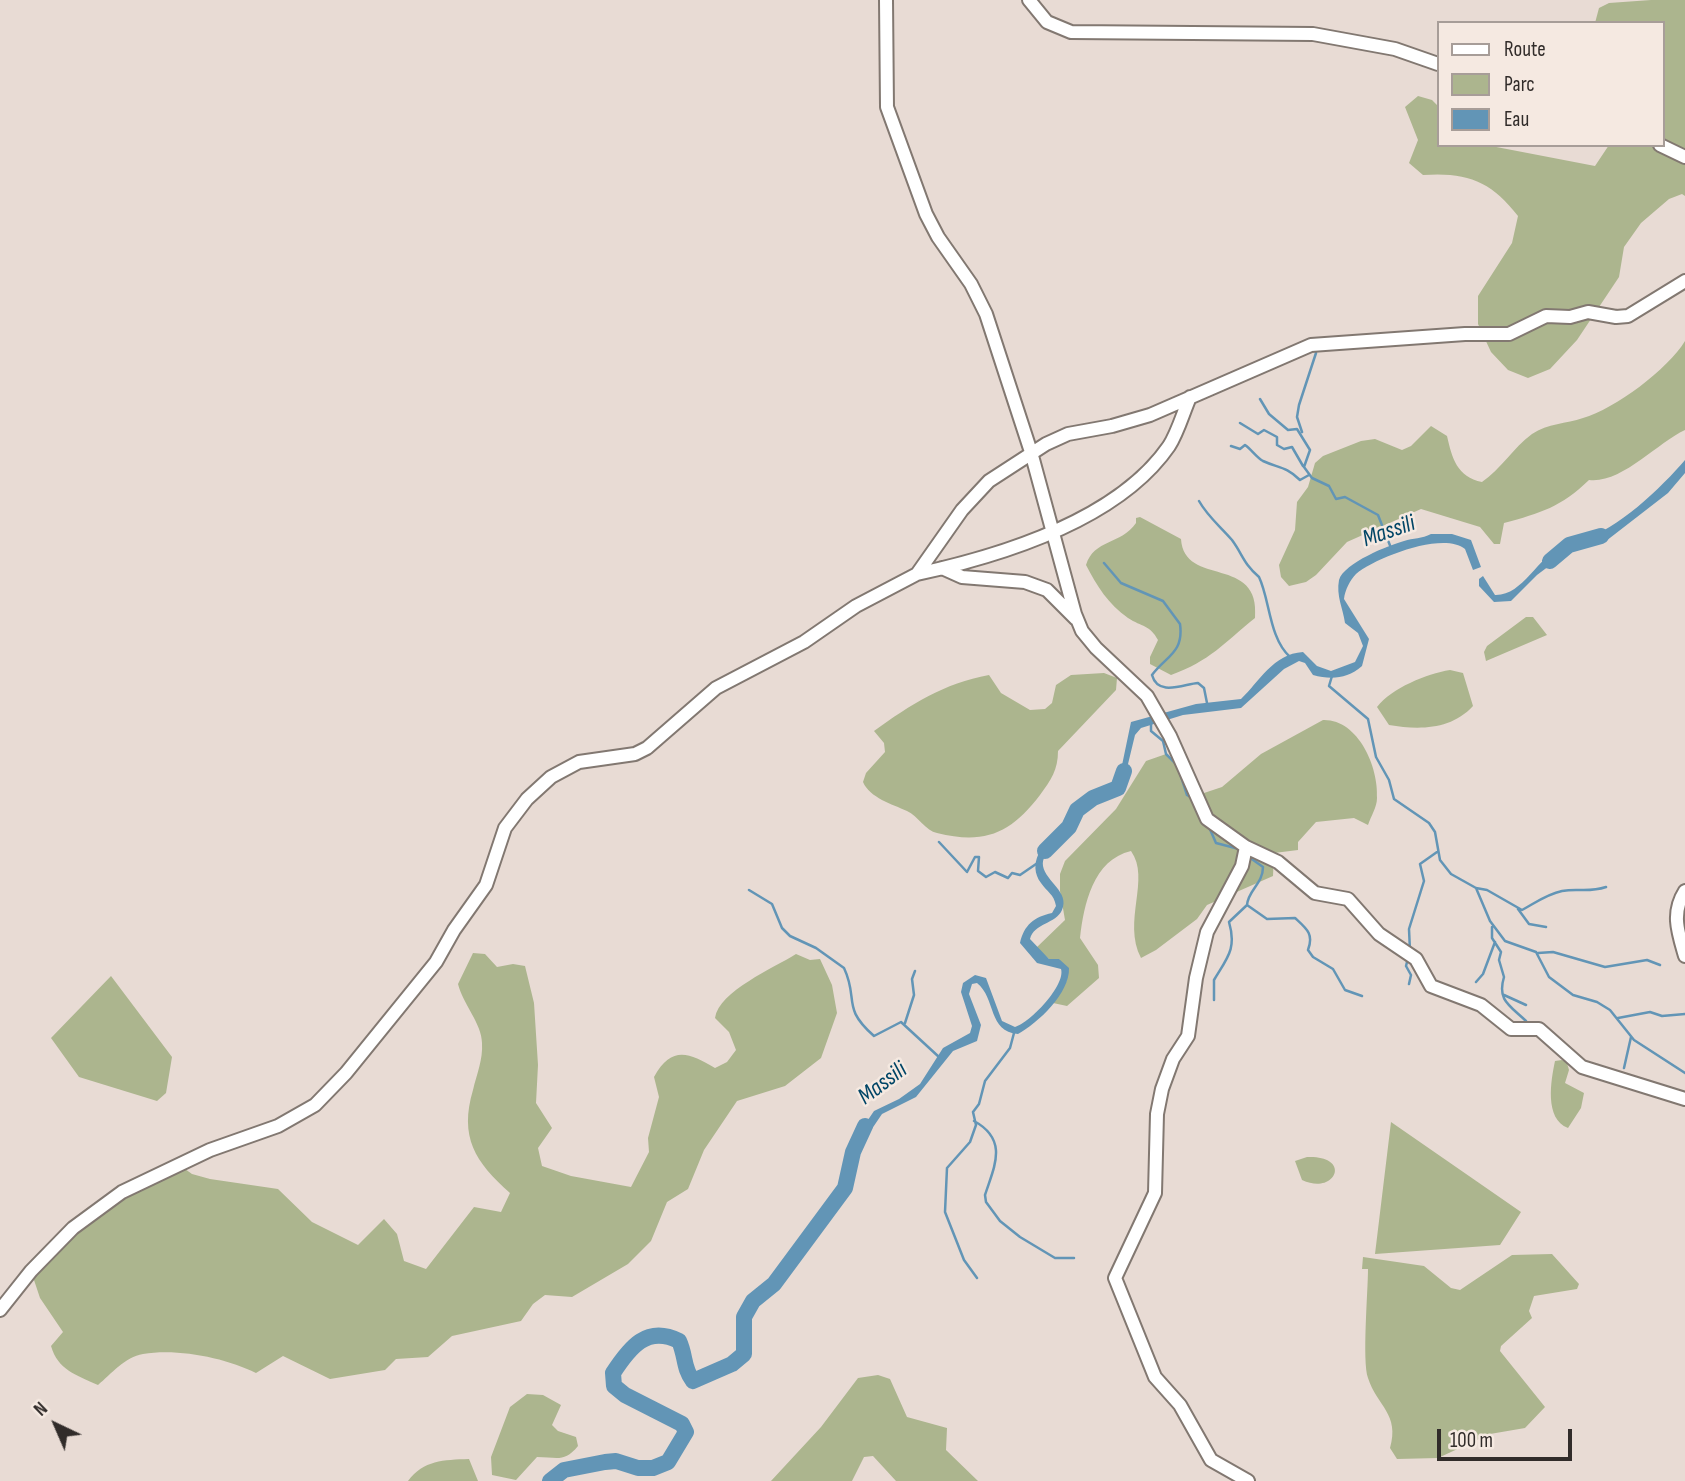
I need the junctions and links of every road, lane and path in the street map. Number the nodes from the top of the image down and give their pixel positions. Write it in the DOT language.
graph roads {
  1 [pos="886,0"];
  2 [pos="1029,0"];
  3 [pos="1436,63"];
  4 [pos="1664,147"];
  5 [pos="1685,157"];
  6 [pos="1685,281"];
  7 [pos="1190,397"];
  8 [pos="1031,452"];
  9 [pos="1054,531"];
  10 [pos="942,568"];
  11 [pos="917,574"];
  12 [pos="1078,621"];
  13 [pos="1246,847"];
  14 [pos="1685,891"];
  15 [pos="1685,956"];
  16 [pos="1685,1099"];
  17 [pos="0,1310"];
  18 [pos="1248,1481"];
  1 -- 8 [label="street"];
  2 -- 3 [label="street"];
  4 -- 5 [label="street"];
  6 -- 7 [label="street"];
  7 -- 8 [label="street"];
  7 -- 9 [label="street"];
  8 -- 9 [label="street"];
  8 -- 11 [label="street"];
  9 -- 10 [label="street"];
  9 -- 12 [label="street"];
  10 -- 11 [label="street"];
  10 -- 12 [label="street"];
  11 -- 17 [label="street"];
  12 -- 13 [label="street"];
  13 -- 16 [label="street"];
  13 -- 18 [label="street"];
  14 -- 15 [label="street"];
}
